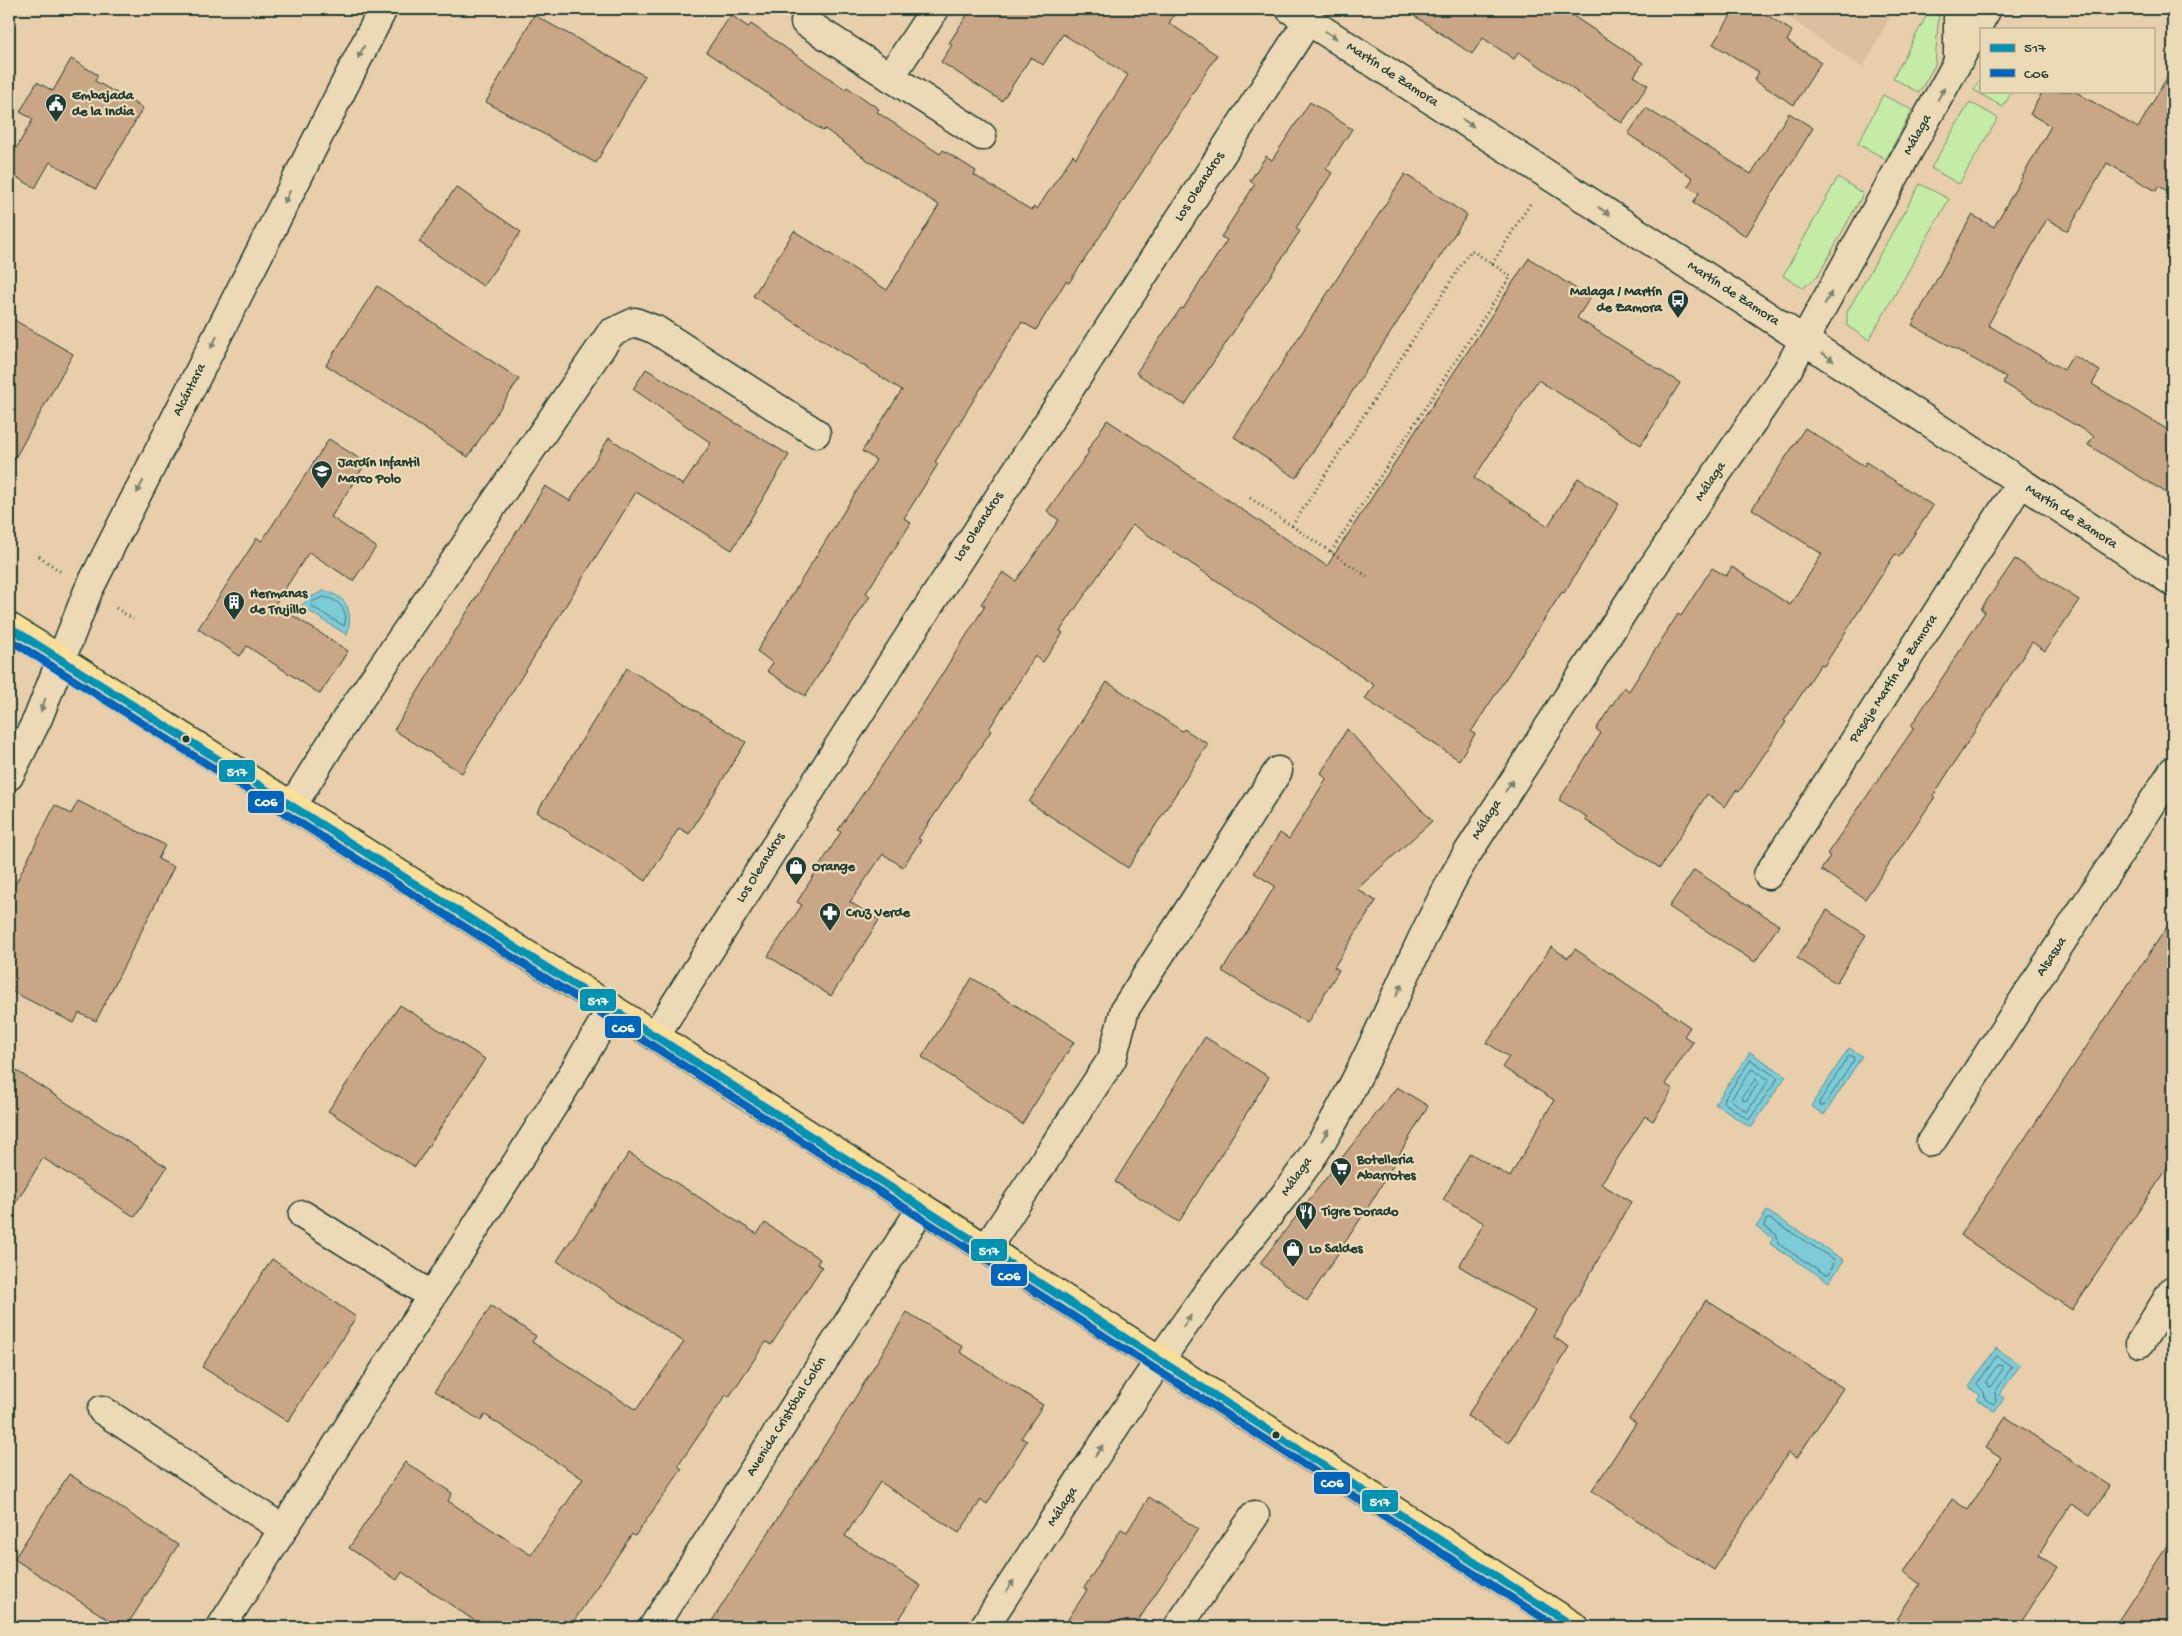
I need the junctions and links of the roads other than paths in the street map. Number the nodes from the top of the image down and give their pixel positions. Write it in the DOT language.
graph roads {
  1 [pos="383,9"];
  2 [pos="935,9"];
  3 [pos="1958,9"];
  4 [pos="1988,9"];
  5 [pos="1299,15"];
  6 [pos="805,22"];
  7 [pos="1958,63"];
  8 [pos="890,77"];
  9 [pos="982,136"];
  10 [pos="1805,341"];
  11 [pos="816,433"];
  12 [pos="2020,484"];
  13 [pos="2173,582"];
  14 [pos="9,627"];
  15 [pos="60,659"];
  16 [pos="1278,771"];
  17 [pos="2173,771"];
  18 [pos="9,776"];
  19 [pos="292,806"];
  20 [pos="1768,875"];
  21 [pos="612,1008"];
  22 [pos="656,1036"];
  23 [pos="1932,1142"];
  24 [pos="921,1208"];
  25 [pos="303,1215"];
  26 [pos="986,1249"];
  27 [pos="2173,1290"];
  28 [pos="432,1296"];
  29 [pos="2140,1343"];
  30 [pos="1159,1361"];
  31 [pos="102,1410"];
  32 [pos="1255,1515"];
  33 [pos="284,1530"];
  34 [pos="221,1627"];
  35 [pos="654,1627"];
  36 [pos="984,1627"];
  37 [pos="1178,1627"];
  38 [pos="1575,1627"];
  1 -- 15 [label="street, Alcántara, one-way"];
  2 -- 8 [label="street"];
  3 -- 7 [label="street"];
  4 -- 7 [label="street, Málaga"];
  5 -- 10 [label="street, Martín de Zamora, one-way"];
  5 -- 22 [label="street, Los Oleandros"];
  6 -- 8 [label="street"];
  10 -- 7 [label="street, Málaga, one-way"];
  8 -- 9 [label="street"];
  10 -- 12 [label="street, Martín de Zamora, one-way"];
  30 -- 10 [label="street, Málaga, one-way"];
  11 -- 19 [label="street"];
  12 -- 13 [label="street, Martín de Zamora"];
  12 -- 20 [label="street, Pasaje Martín de Zamora"];
  14 -- 15 [label="main road"];
  15 -- 18 [label="street, Alcántara, one-way"];
  15 -- 19 [label="main road"];
  16 -- 26 [label="street"];
  17 -- 23 [label="street, Alsasua"];
  19 -- 21 [label="main road"];
  21 -- 22 [label="main road"];
  21 -- 28 [label="street"];
  22 -- 24 [label="main road"];
  24 -- 26 [label="main road"];
  24 -- 35 [label="street, Avenida Cristóbal Colón"];
  25 -- 28 [label="street"];
  26 -- 30 [label="main road"];
  27 -- 29 [label="street"];
  28 -- 33 [label="street"];
  36 -- 30 [label="street, Málaga, one-way"];
  30 -- 38 [label="main road"];
  31 -- 33 [label="street"];
  32 -- 37 [label="street"];
  33 -- 34 [label="street"];
}
